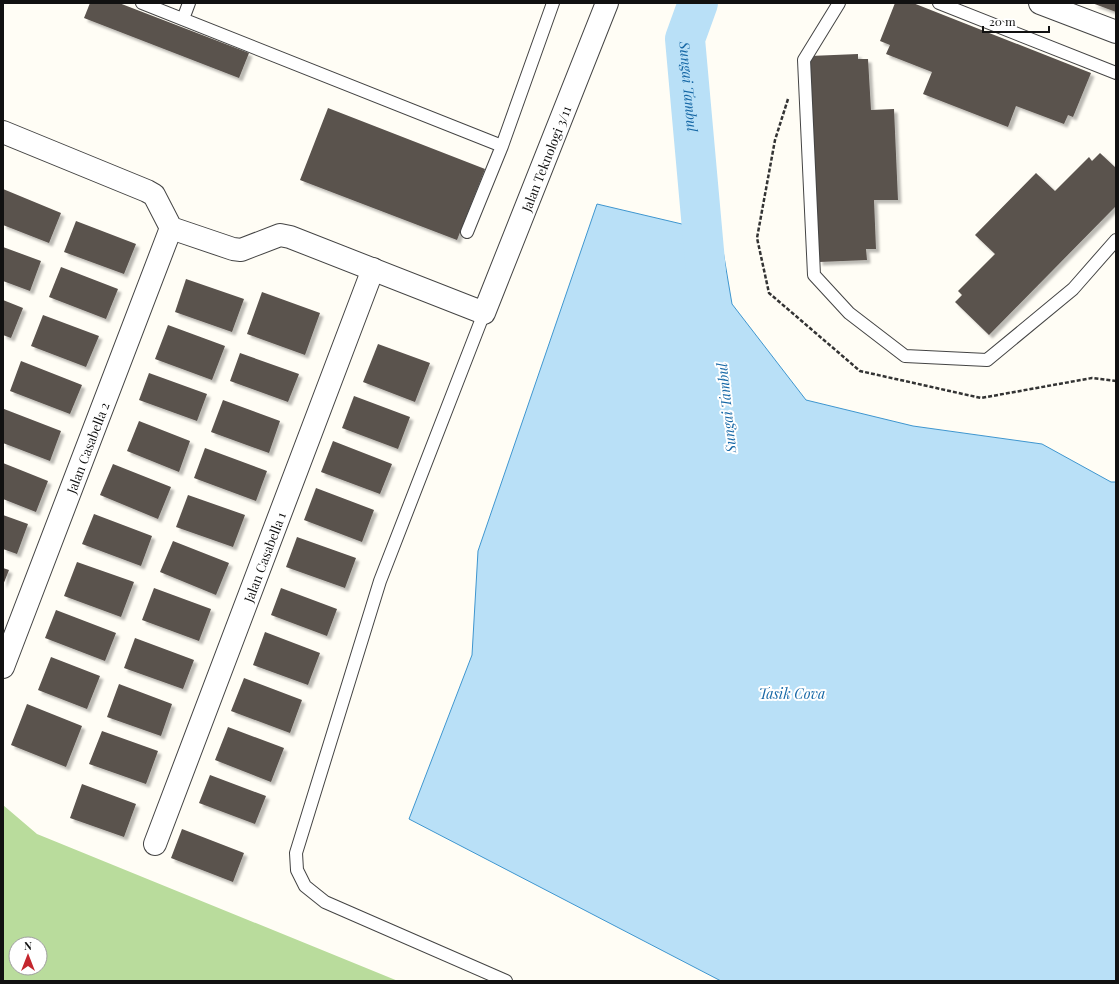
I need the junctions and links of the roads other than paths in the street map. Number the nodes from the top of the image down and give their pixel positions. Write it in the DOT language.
graph roads {
  1 [pos="142,3"];
  2 [pos="189,3"];
  3 [pos="553,3"];
  4 [pos="607,3"];
  5 [pos="839,3"];
  6 [pos="939,3"];
  7 [pos="1040,3"];
  8 [pos="183,19"];
  9 [pos="1116,32"];
  10 [pos="1116,73"];
  11 [pos="3,132"];
  12 [pos="502,146"];
  13 [pos="170,228"];
  14 [pos="467,232"];
  15 [pos="1116,240"];
  16 [pos="373,269"];
  17 [pos="484,314"];
  18 [pos="3,667"];
  19 [pos="155,844"];
  20 [pos="506,981"];
  1 -- 8 [label="lane"];
  2 -- 8 [label="lane"];
  3 -- 12 [label="lane"];
  4 -- 17 [label="street, Jalan Teknologi 3/11"];
  5 -- 15 [label="lane"];
  6 -- 10 [label="lane"];
  7 -- 9 [label="street"];
  8 -- 12 [label="lane"];
  11 -- 13 [label="street"];
  12 -- 14 [label="lane"];
  13 -- 16 [label="street"];
  13 -- 18 [label="street, Jalan Casabella 2"];
  16 -- 17 [label="street"];
  16 -- 19 [label="street, Jalan Casabella 1"];
  17 -- 20 [label="lane"];
}
